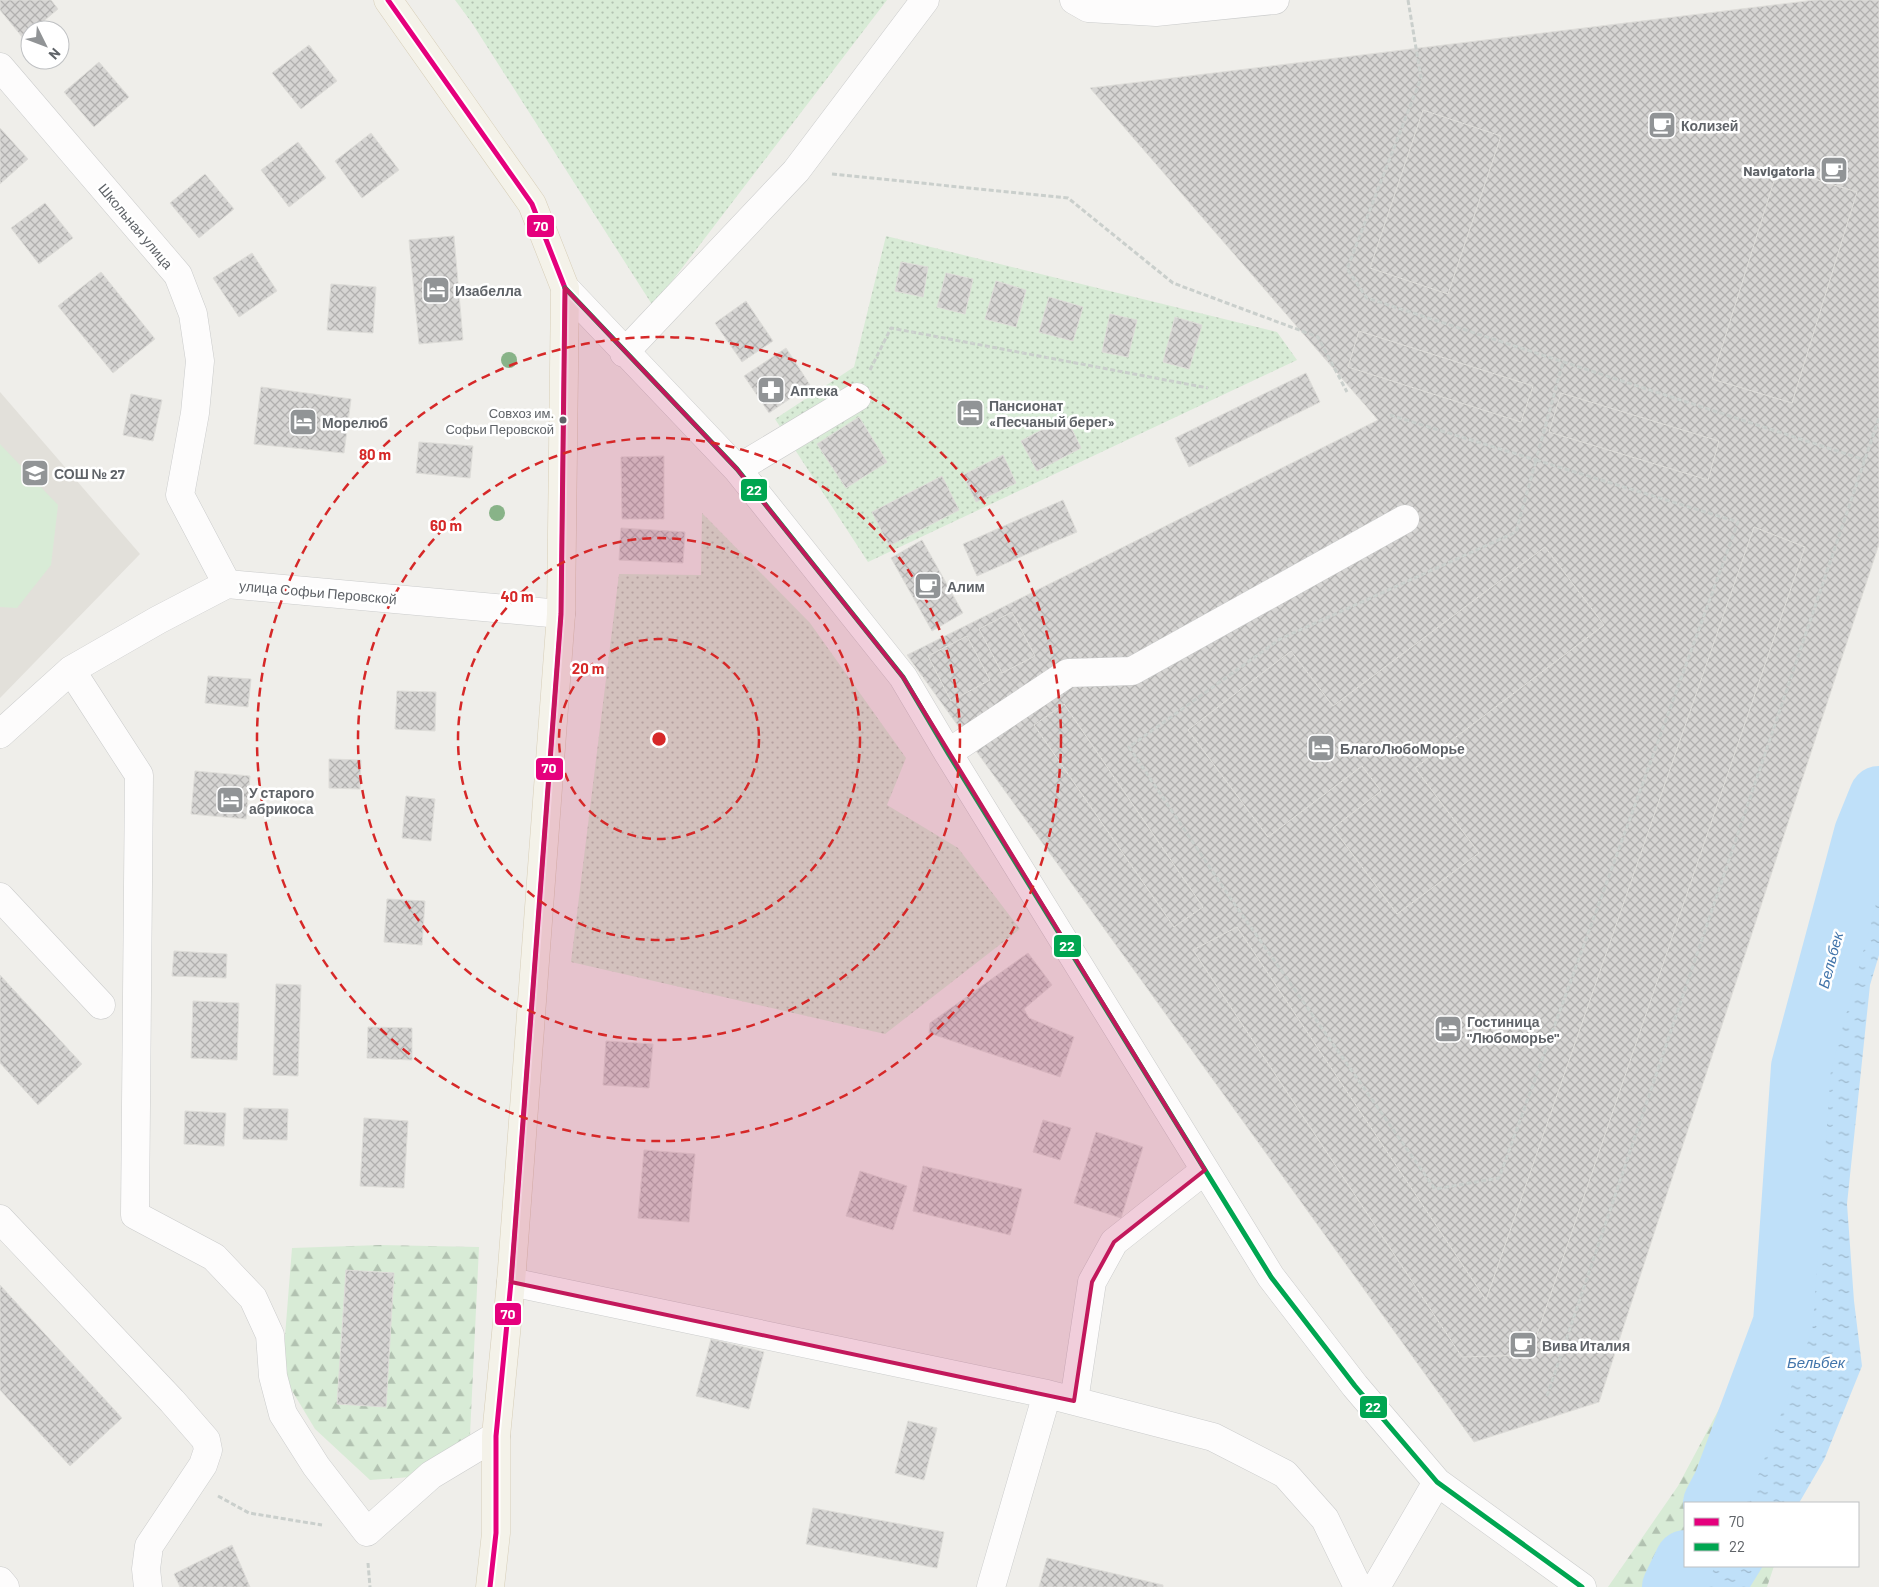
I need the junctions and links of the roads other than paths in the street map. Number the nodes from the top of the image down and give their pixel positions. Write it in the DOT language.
graph roads {
  1 [pos="388,0"];
  2 [pos="925,0"];
  3 [pos="1074,0"];
  4 [pos="1274,0"];
  5 [pos="0,67"];
  6 [pos="564,288"];
  7 [pos="624,353"];
  8 [pos="857,397"];
  9 [pos="737,469"];
  10 [pos="1406,519"];
  11 [pos="227,584"];
  12 [pos="561,614"];
  13 [pos="71,670"];
  14 [pos="0,734"];
  15 [pos="948,753"];
  16 [pos="0,898"];
  17 [pos="101,1005"];
  18 [pos="1205,1170"];
  19 [pos="0,1219"];
  20 [pos="511,1282"];
  21 [pos="1047,1394"];
  22 [pos="1074,1401"];
  23 [pos="496,1436"];
  24 [pos="1437,1482"];
  25 [pos="0,1581"];
  26 [pos="5,1587"];
  27 [pos="148,1587"];
  28 [pos="490,1587"];
  29 [pos="991,1587"];
  30 [pos="1358,1587"];
  31 [pos="1376,1587"];
  32 [pos="1582,1587"];
  1 -- 6 [label="main road"];
  2 -- 7 [label="street"];
  3 -- 4 [label="street"];
  5 -- 11 [label="street, Школьная улица"];
  6 -- 7 [label="street"];
  6 -- 12 [label="main road"];
  7 -- 9 [label="street"];
  8 -- 9 [label="street"];
  9 -- 15 [label="street"];
  10 -- 15 [label="street"];
  11 -- 12 [label="street, улица Софьи Перовской"];
  11 -- 13 [label="street, улица Софьи Перовской"];
  12 -- 20 [label="main road"];
  13 -- 14 [label="street, улица Софьи Перовской"];
  13 -- 23 [label="street"];
  15 -- 18 [label="street"];
  16 -- 17 [label="street"];
  18 -- 22 [label="street"];
  18 -- 24 [label="street"];
  19 -- 27 [label="street"];
  20 -- 21 [label="street"];
  20 -- 23 [label="main road"];
  21 -- 22 [label="street"];
  21 -- 29 [label="street"];
  22 -- 30 [label="street"];
  23 -- 28 [label="main road"];
  24 -- 31 [label="street"];
  24 -- 32 [label="street"];
  25 -- 26 [label="street"];
}
